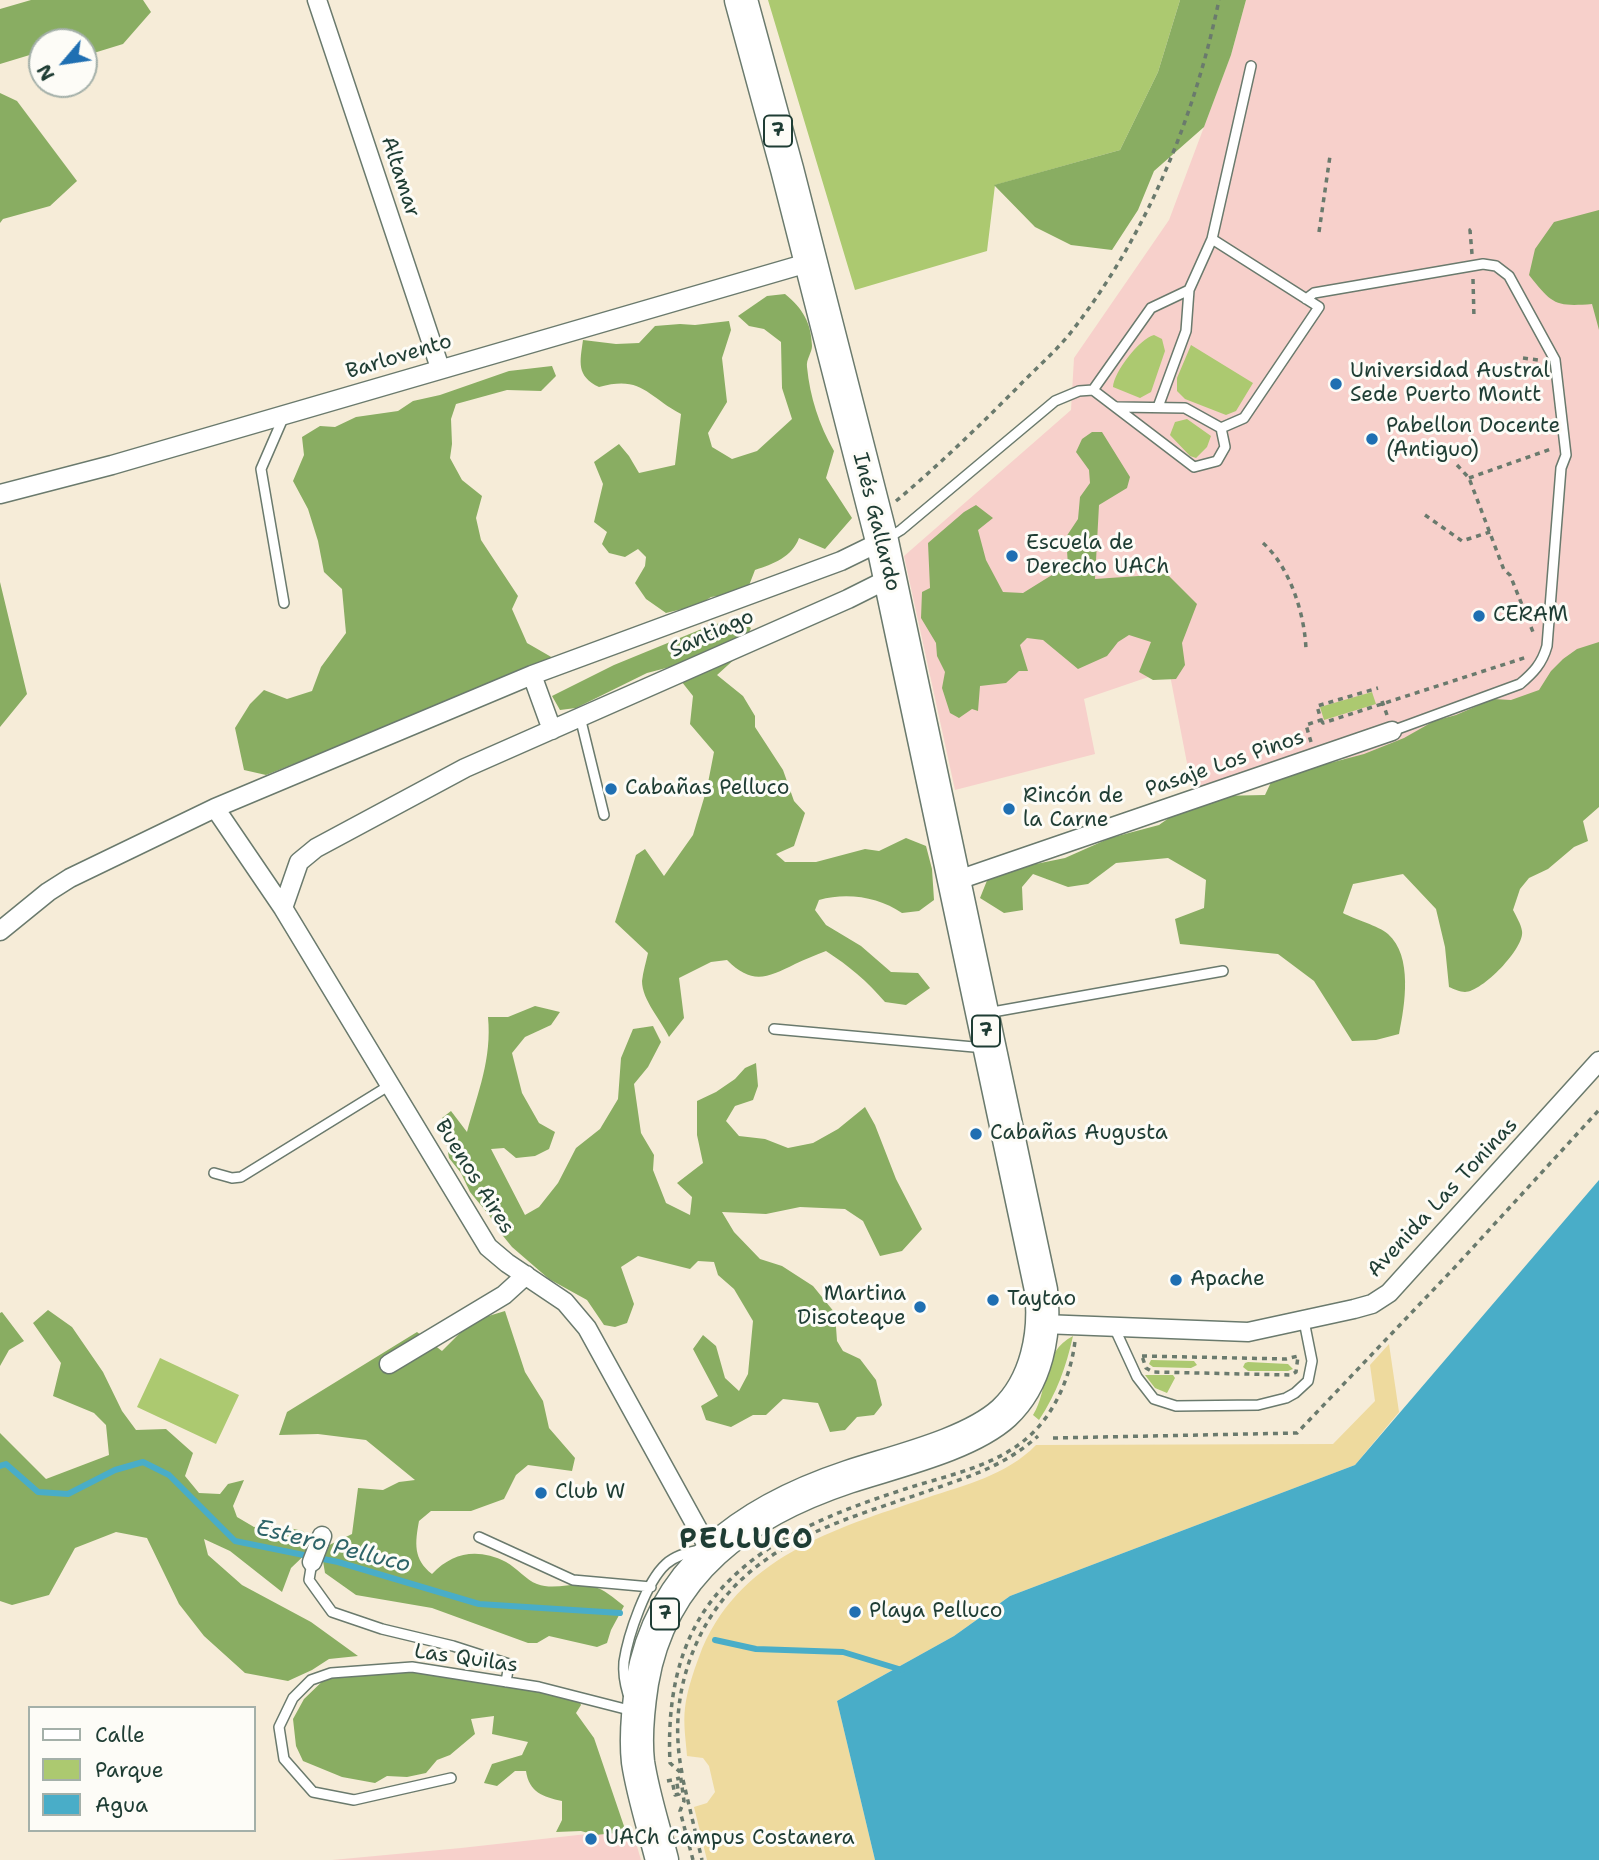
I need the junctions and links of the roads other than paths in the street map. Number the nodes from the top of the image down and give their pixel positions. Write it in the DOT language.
graph roads {
  1 [pos="317,0"];
  2 [pos="741,0"];
  3 [pos="1251,66"];
  4 [pos="1212,239"];
  5 [pos="811,262"];
  6 [pos="1189,290"];
  7 [pos="1306,299"];
  8 [pos="440,368"];
  9 [pos="1093,390"];
  10 [pos="1117,407"];
  11 [pos="1158,407"];
  12 [pos="284,415"];
  13 [pos="1221,428"];
  14 [pos="0,494"];
  15 [pos="879,530"];
  16 [pos="890,578"];
  17 [pos="285,603"];
  18 [pos="532,675"];
  19 [pos="580,717"];
  20 [pos="552,730"];
  21 [pos="1392,731"];
  22 [pos="215,808"];
  23 [pos="604,814"];
  24 [pos="955,881"];
  25 [pos="282,908"];
  26 [pos="0,931"];
  27 [pos="1223,971"];
  28 [pos="983,1014"];
  29 [pos="774,1029"];
  30 [pos="990,1048"];
  31 [pos="1599,1060"];
  32 [pos="390,1085"];
  33 [pos="214,1173"];
  34 [pos="526,1275"];
  35 [pos="1304,1321"];
  36 [pos="1043,1324"];
  37 [pos="1114,1325"];
  38 [pos="389,1364"];
  39 [pos="479,1537"];
  40 [pos="321,1541"];
  41 [pos="713,1550"];
  42 [pos="312,1562"];
  43 [pos="651,1587"];
  44 [pos="506,1682"];
  45 [pos="638,1711"];
  46 [pos="451,1779"];
  47 [pos="662,1860"];
  1 -- 8 [label="street, Altamar"];
  2 -- 5 [label="highway, Inés Gallardo / 7"];
  3 -- 4 [label="lane"];
  4 -- 6 [label="lane"];
  4 -- 7 [label="lane"];
  5 -- 8 [label="street, Barlovento"];
  5 -- 15 [label="highway, Inés Gallardo / 7"];
  6 -- 9 [label="lane"];
  6 -- 11 [label="lane"];
  7 -- 13 [label="lane"];
  7 -- 21 [label="lane"];
  8 -- 12 [label="street, Barlovento"];
  9 -- 10 [label="lane"];
  9 -- 15 [label="lane"];
  10 -- 11 [label="lane"];
  10 -- 13 [label="lane"];
  11 -- 13 [label="lane"];
  12 -- 14 [label="street, Barlovento"];
  12 -- 17 [label="lane"];
  15 -- 16 [label="highway, Inés Gallardo / 7"];
  15 -- 18 [label="street"];
  16 -- 19 [label="street, Santiago"];
  16 -- 24 [label="highway, Inés Gallardo / 7"];
  18 -- 20 [label="street"];
  18 -- 22 [label="street"];
  19 -- 20 [label="street, Santiago"];
  19 -- 23 [label="lane"];
  20 -- 25 [label="street, Santiago"];
  21 -- 24 [label="street, Pasaje Los Pinos"];
  22 -- 25 [label="street, Buenos Aires"];
  22 -- 26 [label="street"];
  24 -- 28 [label="highway, Inés Gallardo / 7"];
  25 -- 32 [label="street, Buenos Aires"];
  27 -- 28 [label="lane"];
  28 -- 30 [label="highway, Inés Gallardo / 7"];
  29 -- 30 [label="lane"];
  30 -- 36 [label="highway, Inés Gallardo / 7"];
  31 -- 35 [label="street, Avenida Las Toninas"];
  32 -- 33 [label="lane"];
  32 -- 34 [label="street, Buenos Aires"];
  34 -- 38 [label="street"];
  34 -- 41 [label="street, Buenos Aires"];
  35 -- 37 [label="street, Avenida Las Toninas"];
  35 -- 37 [label="lane"];
  36 -- 37 [label="street, Avenida Las Toninas"];
  36 -- 41 [label="highway, 7"];
  39 -- 43 [label="lane"];
  40 -- 42 [label="street"];
  41 -- 43 [label="lane"];
  41 -- 45 [label="highway, 7"];
  42 -- 44 [label="lane"];
  43 -- 45 [label="lane"];
  44 -- 45 [label="lane, Las Quilas"];
  44 -- 46 [label="lane, Las Quilas"];
  45 -- 47 [label="highway, 7"];
}
